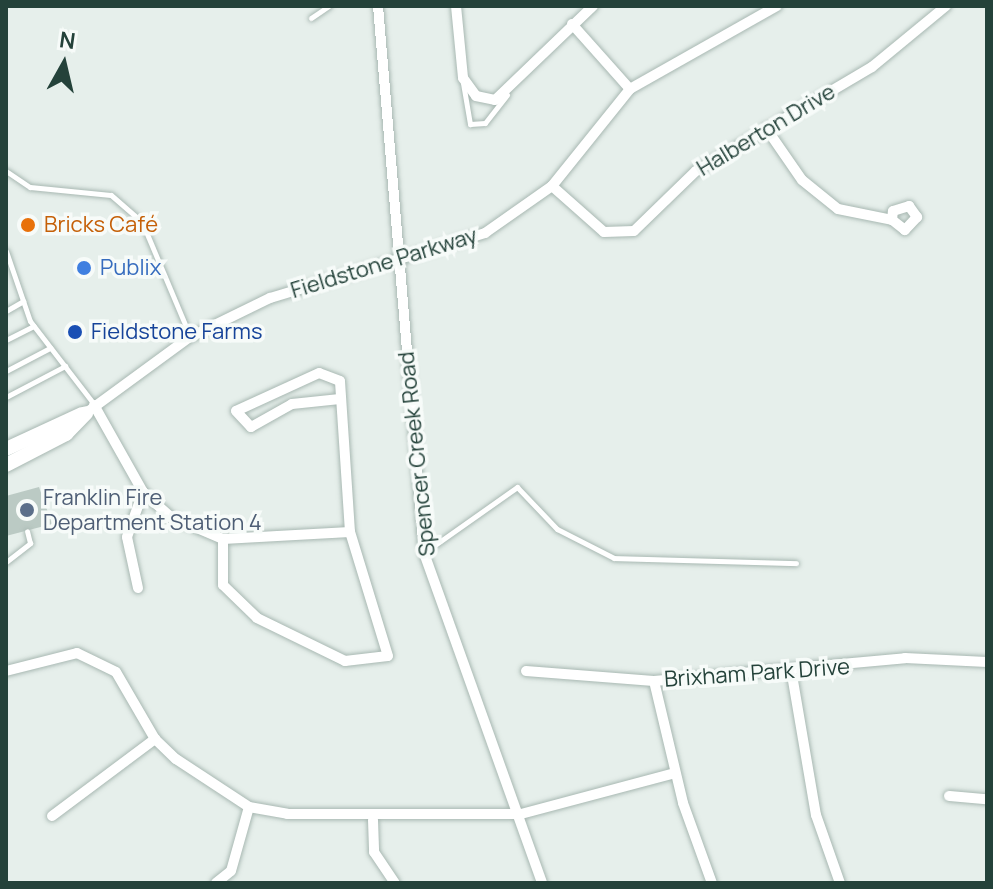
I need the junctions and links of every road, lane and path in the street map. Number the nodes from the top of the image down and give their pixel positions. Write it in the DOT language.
graph roads {
  1 [pos="329,6"];
  2 [pos="378,6"];
  3 [pos="456,6"];
  4 [pos="593,6"];
  5 [pos="777,6"];
  6 [pos="946,6"];
  7 [pos="311,18"];
  8 [pos="572,24"];
  9 [pos="463,78"];
  10 [pos="630,89"];
  11 [pos="510,90"];
  12 [pos="766,128"];
  13 [pos="6,171"];
  14 [pos="552,186"];
  15 [pos="892,220"];
  16 [pos="6,251"];
  17 [pos="394,260"];
  18 [pos="14,275"];
  19 [pos="6,280"];
  20 [pos="23,301"];
  21 [pos="6,311"];
  22 [pos="34,326"];
  23 [pos="190,337"];
  24 [pos="6,340"];
  25 [pos="50,348"];
  26 [pos="65,366"];
  27 [pos="6,371"];
  28 [pos="6,397"];
  29 [pos="340,399"];
  30 [pos="90,409"];
  31 [pos="6,449"];
  32 [pos="6,465"];
  33 [pos="143,492"];
  34 [pos="27,531"];
  35 [pos="350,532"];
  36 [pos="223,539"];
  37 [pos="424,553"];
  38 [pos="6,562"];
  39 [pos="796,563"];
  40 [pos="138,588"];
  41 [pos="987,662"];
  42 [pos="791,669"];
  43 [pos="6,671"];
  44 [pos="526,671"];
  45 [pos="654,681"];
  46 [pos="155,739"];
  47 [pos="675,773"];
  48 [pos="949,796"];
  49 [pos="987,799"];
  50 [pos="249,807"];
  51 [pos="521,814"];
  52 [pos="52,816"];
  53 [pos="373,820"];
  54 [pos="216,883"];
  55 [pos="395,883"];
  56 [pos="542,883"];
  57 [pos="712,883"];
  58 [pos="840,883"];
  1 -- 7 [label="lane"];
  2 -- 17 [label="street, Spencer Creek Road"];
  3 -- 9 [label="street"];
  4 -- 8 [label="street"];
  5 -- 10 [label="street, Fieldstone Parkway"];
  6 -- 12 [label="street, Halberton Drive"];
  8 -- 10 [label="street"];
  8 -- 11 [label="street"];
  9 -- 11 [label="street"];
  9 -- 11 [label="lane"];
  10 -- 14 [label="street, Fieldstone Parkway"];
  12 -- 14 [label="street, Halberton Drive"];
  12 -- 15 [label="street"];
  13 -- 23 [label="lane"];
  14 -- 17 [label="street, Fieldstone Parkway"];
  16 -- 18 [label="lane"];
  17 -- 23 [label="street, Fieldstone Parkway"];
  17 -- 37 [label="street, Spencer Creek Road"];
  18 -- 19 [label="lane"];
  18 -- 20 [label="lane"];
  20 -- 21 [label="lane"];
  20 -- 22 [label="lane"];
  22 -- 24 [label="lane"];
  22 -- 25 [label="lane"];
  23 -- 30 [label="street, Fieldstone Parkway"];
  25 -- 26 [label="lane"];
  25 -- 27 [label="lane"];
  26 -- 28 [label="lane"];
  26 -- 30 [label="lane"];
  29 -- 29 [label="street"];
  29 -- 35 [label="street"];
  30 -- 31 [label="street, Fieldstone Parkway"];
  30 -- 32 [label="street, Fieldstone Parkway"];
  30 -- 33 [label="street"];
  33 -- 36 [label="street"];
  33 -- 40 [label="street"];
  34 -- 38 [label="lane"];
  35 -- 36 [label="street"];
  35 -- 36 [label="street"];
  37 -- 39 [label="lane"];
  37 -- 51 [label="street, Spencer Creek Road"];
  41 -- 42 [label="street, Brixham Park Drive"];
  42 -- 45 [label="street, Brixham Park Drive"];
  42 -- 58 [label="street"];
  43 -- 46 [label="street"];
  44 -- 45 [label="street, Brixham Park Drive"];
  45 -- 47 [label="street"];
  46 -- 50 [label="street"];
  46 -- 52 [label="street"];
  47 -- 51 [label="street"];
  47 -- 57 [label="street"];
  48 -- 49 [label="street"];
  50 -- 53 [label="street"];
  50 -- 54 [label="street"];
  51 -- 53 [label="street"];
  51 -- 56 [label="street, Spencer Creek Road"];
  53 -- 55 [label="street"];
}
